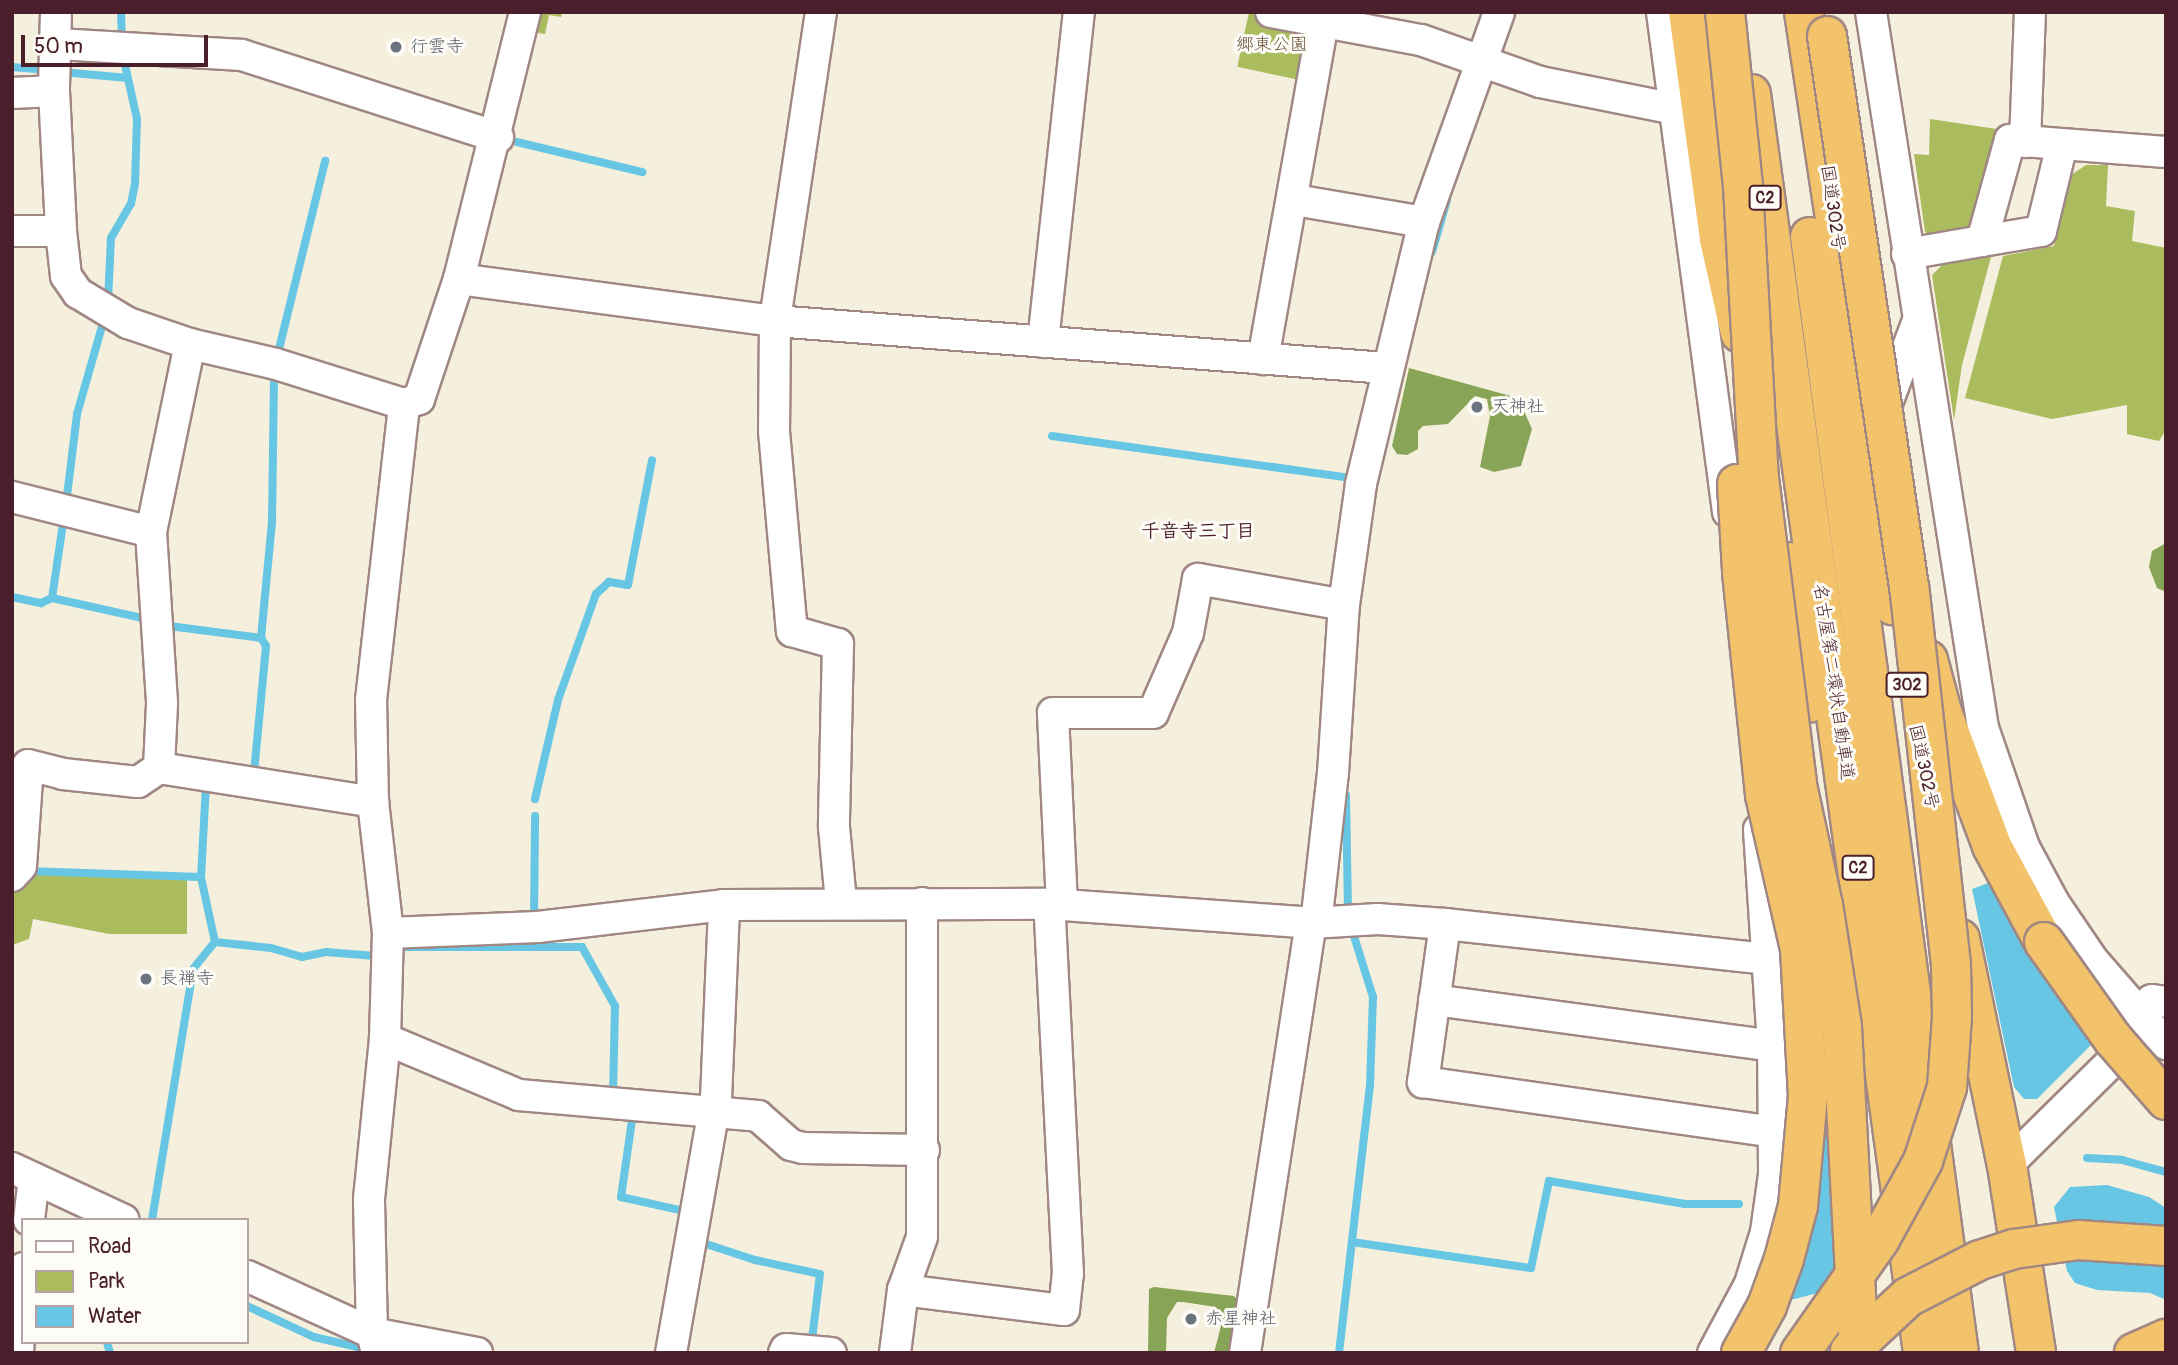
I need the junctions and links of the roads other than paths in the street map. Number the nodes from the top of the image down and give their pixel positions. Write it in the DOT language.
graph roads {
  1 [pos="56,12"];
  2 [pos="525,12"];
  3 [pos="821,12"];
  4 [pos="1079,12"];
  5 [pos="1271,12"];
  6 [pos="1499,12"];
  7 [pos="1662,12"];
  8 [pos="1688,12"];
  9 [pos="1718,12"];
  10 [pos="1725,12"];
  11 [pos="1740,12"];
  12 [pos="1871,12"];
  13 [pos="2030,12"];
  14 [pos="1804,15"];
  15 [pos="1324,18"];
  16 [pos="58,44"];
  17 [pos="1483,60"];
  18 [pos="54,91"];
  19 [pos="12,93"];
  20 [pos="1675,109"];
  21 [pos="498,136"];
  22 [pos="2025,142"];
  23 [pos="2062,144"];
  24 [pos="2166,152"];
  25 [pos="1295,200"];
  26 [pos="1424,222"];
  27 [pos="12,231"];
  28 [pos="61,231"];
  29 [pos="1983,241"];
  30 [pos="1906,254"];
  31 [pos="459,279"];
  32 [pos="1746,295"];
  33 [pos="775,321"];
  34 [pos="1917,323"];
  35 [pos="1043,342"];
  36 [pos="190,344"];
  37 [pos="1263,359"];
  38 [pos="1386,368"];
  39 [pos="404,404"];
  40 [pos="1868,455"];
  41 [pos="12,497"];
  42 [pos="151,532"];
  43 [pos="1788,550"];
  44 [pos="1909,587"];
  45 [pos="1344,605"];
  46 [pos="159,768"];
  47 [pos="373,802"];
  48 [pos="12,876"];
  49 [pos="841,902"];
  50 [pos="922,903"];
  51 [pos="1055,904"];
  52 [pos="724,905"];
  53 [pos="1311,923"];
  54 [pos="1445,924"];
  55 [pos="388,933"];
  56 [pos="1768,959"];
  57 [pos="1434,1000"];
  58 [pos="2154,1021"];
  59 [pos="384,1039"];
  60 [pos="1773,1046"];
  61 [pos="2166,1100"];
  62 [pos="713,1110"];
  63 [pos="1863,1118"];
  64 [pos="1775,1123"];
  65 [pos="925,1150"];
  66 [pos="2007,1165"];
  67 [pos="23,1173"];
  68 [pos="29,1218"];
  69 [pos="120,1218"];
  70 [pos="2166,1246"];
  71 [pos="248,1277"];
  72 [pos="903,1290"];
  73 [pos="21,1302"];
  74 [pos="2166,1339"];
  75 [pos="374,1343"];
  76 [pos="18,1353"];
  77 [pos="477,1353"];
  78 [pos="671,1353"];
  79 [pos="784,1353"];
  80 [pos="831,1353"];
  81 [pos="895,1353"];
  82 [pos="1245,1353"];
  83 [pos="1713,1353"];
  84 [pos="1741,1353"];
  85 [pos="1800,1353"];
  86 [pos="1848,1353"];
  87 [pos="1859,1353"];
  88 [pos="1870,1353"];
  89 [pos="1923,1353"];
  90 [pos="1959,1353"];
  91 [pos="2036,1353"];
  92 [pos="2134,1353"];
  1 -- 16 [label="street"];
  2 -- 21 [label="street"];
  3 -- 33 [label="street"];
  4 -- 35 [label="street"];
  5 -- 15 [label="street"];
  6 -- 17 [label="street"];
  7 -- 20 [label="street"];
  8 -- 43 [label="highway"];
  9 -- 43 [label="highway"];
  10 -- 32 [label="highway, bridge"];
  11 -- 89 [label="highway, 名古屋第二環状自動車道 / C2, bridge"];
  12 -- 30 [label="street"];
  13 -- 22 [label="street"];
  14 -- 40 [label="highway, 国道302号 / 302"];
  14 -- 44 [label="highway, bridge"];
  14 -- 90 [label="highway, 名古屋第二環状自動車道 / C2, bridge"];
  15 -- 17 [label="street"];
  15 -- 25 [label="street"];
  16 -- 18 [label="street"];
  16 -- 21 [label="street"];
  17 -- 20 [label="street"];
  17 -- 26 [label="street"];
  18 -- 19 [label="street"];
  18 -- 28 [label="street"];
  20 -- 56 [label="street"];
  21 -- 31 [label="street"];
  22 -- 23 [label="street"];
  22 -- 29 [label="street"];
  23 -- 24 [label="street"];
  23 -- 29 [label="street"];
  25 -- 26 [label="street"];
  25 -- 37 [label="street"];
  26 -- 38 [label="street"];
  27 -- 28 [label="street"];
  28 -- 36 [label="street"];
  29 -- 30 [label="street"];
  30 -- 34 [label="street"];
  31 -- 33 [label="street"];
  31 -- 39 [label="street"];
  32 -- 84 [label="highway, bridge"];
  32 -- 87 [label="highway, bridge"];
  33 -- 35 [label="street"];
  33 -- 49 [label="street"];
  34 -- 40 [label="street"];
  34 -- 58 [label="street"];
  35 -- 37 [label="street"];
  36 -- 39 [label="street"];
  36 -- 42 [label="street"];
  37 -- 38 [label="street"];
  38 -- 45 [label="street"];
  39 -- 47 [label="street"];
  40 -- 66 [label="highway, 国道302号 / 302"];
  41 -- 42 [label="street"];
  42 -- 46 [label="street"];
  43 -- 63 [label="highway"];
  44 -- 61 [label="highway, bridge"];
  44 -- 85 [label="highway, bridge"];
  45 -- 51 [label="street"];
  45 -- 53 [label="street"];
  46 -- 47 [label="street"];
  46 -- 48 [label="street"];
  47 -- 55 [label="street"];
  49 -- 50 [label="street"];
  49 -- 52 [label="street"];
  50 -- 51 [label="street"];
  50 -- 65 [label="street"];
  51 -- 53 [label="street"];
  51 -- 72 [label="street"];
  52 -- 55 [label="street"];
  52 -- 62 [label="street"];
  53 -- 54 [label="street"];
  53 -- 82 [label="street"];
  54 -- 56 [label="street"];
  54 -- 57 [label="street"];
  55 -- 59 [label="street"];
  56 -- 60 [label="street"];
  57 -- 60 [label="street"];
  57 -- 64 [label="street"];
  58 -- 66 [label="street"];
  59 -- 62 [label="street"];
  59 -- 75 [label="street"];
  60 -- 64 [label="street"];
  62 -- 65 [label="street"];
  62 -- 78 [label="street"];
  63 -- 64 [label="street"];
  63 -- 88 [label="highway"];
  64 -- 83 [label="street"];
  65 -- 72 [label="street"];
  66 -- 91 [label="highway, 国道302号 / 302"];
  67 -- 68 [label="street"];
  67 -- 69 [label="street"];
  70 -- 86 [label="highway, bridge"];
  71 -- 75 [label="street"];
  72 -- 81 [label="street"];
  73 -- 76 [label="street"];
  74 -- 92 [label="highway"];
  75 -- 77 [label="street"];
  79 -- 80 [label="street"];
}
